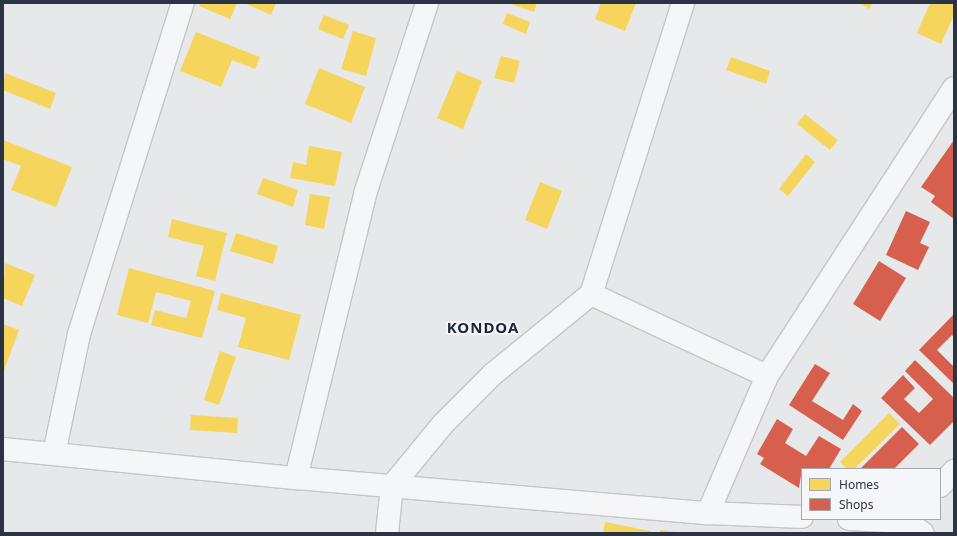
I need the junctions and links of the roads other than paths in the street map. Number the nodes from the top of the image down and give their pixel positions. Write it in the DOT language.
graph roads {
  1 [pos="182,3"];
  2 [pos="427,3"];
  3 [pos="683,3"];
  4 [pos="954,88"];
  5 [pos="591,294"];
  6 [pos="767,376"];
  7 [pos="3,449"];
  8 [pos="54,454"];
  9 [pos="954,471"];
  10 [pos="296,478"];
  11 [pos="941,485"];
  12 [pos="392,486"];
  13 [pos="708,513"];
  14 [pos="801,517"];
  15 [pos="860,520"];
  16 [pos="914,525"];
  17 [pos="387,533"];
  1 -- 8 [label="street"];
  2 -- 10 [label="street"];
  3 -- 5 [label="street"];
  4 -- 6 [label="street"];
  5 -- 6 [label="street"];
  5 -- 12 [label="street"];
  6 -- 13 [label="street"];
  7 -- 8 [label="street"];
  8 -- 10 [label="street"];
  9 -- 11 [label="street"];
  10 -- 12 [label="street"];
  12 -- 13 [label="street"];
  12 -- 17 [label="street"];
  13 -- 14 [label="street"];
  15 -- 16 [label="street"];
}
